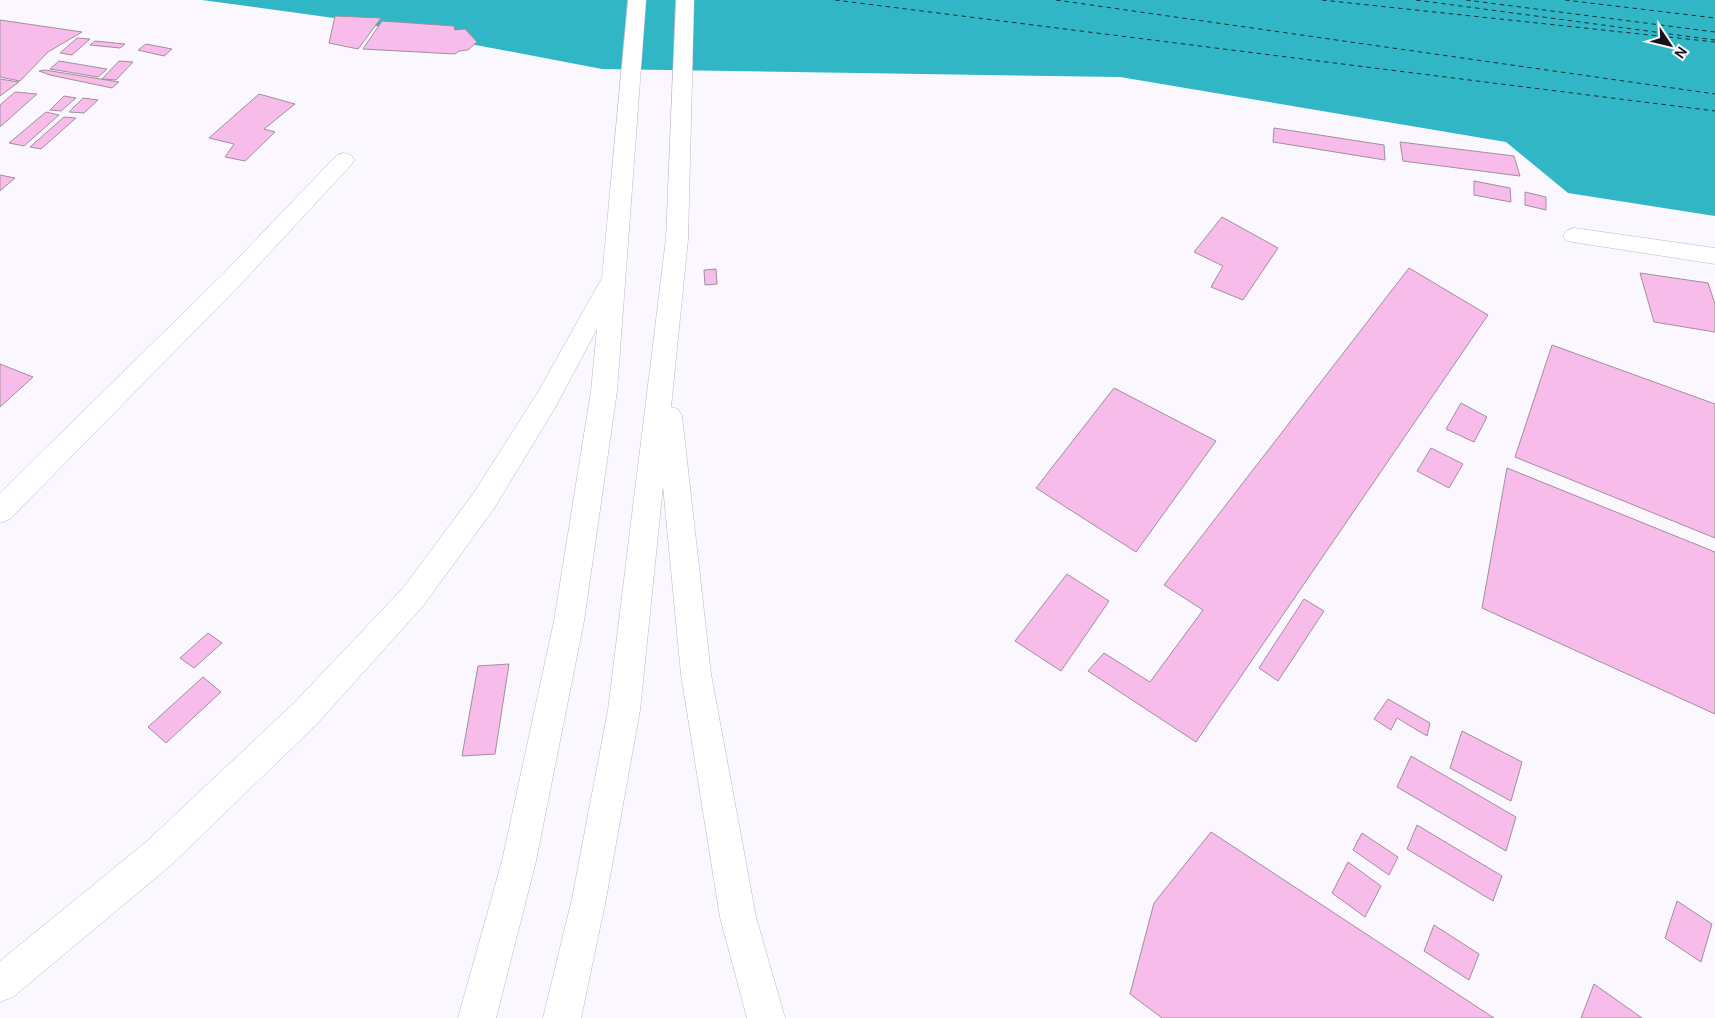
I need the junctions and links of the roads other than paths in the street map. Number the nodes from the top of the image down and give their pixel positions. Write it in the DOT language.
graph roads {
  1 [pos="637,0"];
  2 [pos="685,0"];
  3 [pos="344,160"];
  4 [pos="1574,236"];
  5 [pos="1715,256"];
  6 [pos="614,276"];
  7 [pos="664,362"];
  8 [pos="0,511"];
  9 [pos="0,984"];
  10 [pos="477,1018"];
  11 [pos="562,1018"];
  12 [pos="766,1018"];
  1 -- 6 [label="main road"];
  2 -- 7 [label="main road"];
  3 -- 8 [label="main road"];
  4 -- 5 [label="main road"];
  6 -- 9 [label="main road"];
  6 -- 10 [label="main road"];
  7 -- 11 [label="main road"];
  7 -- 12 [label="main road"];
}
